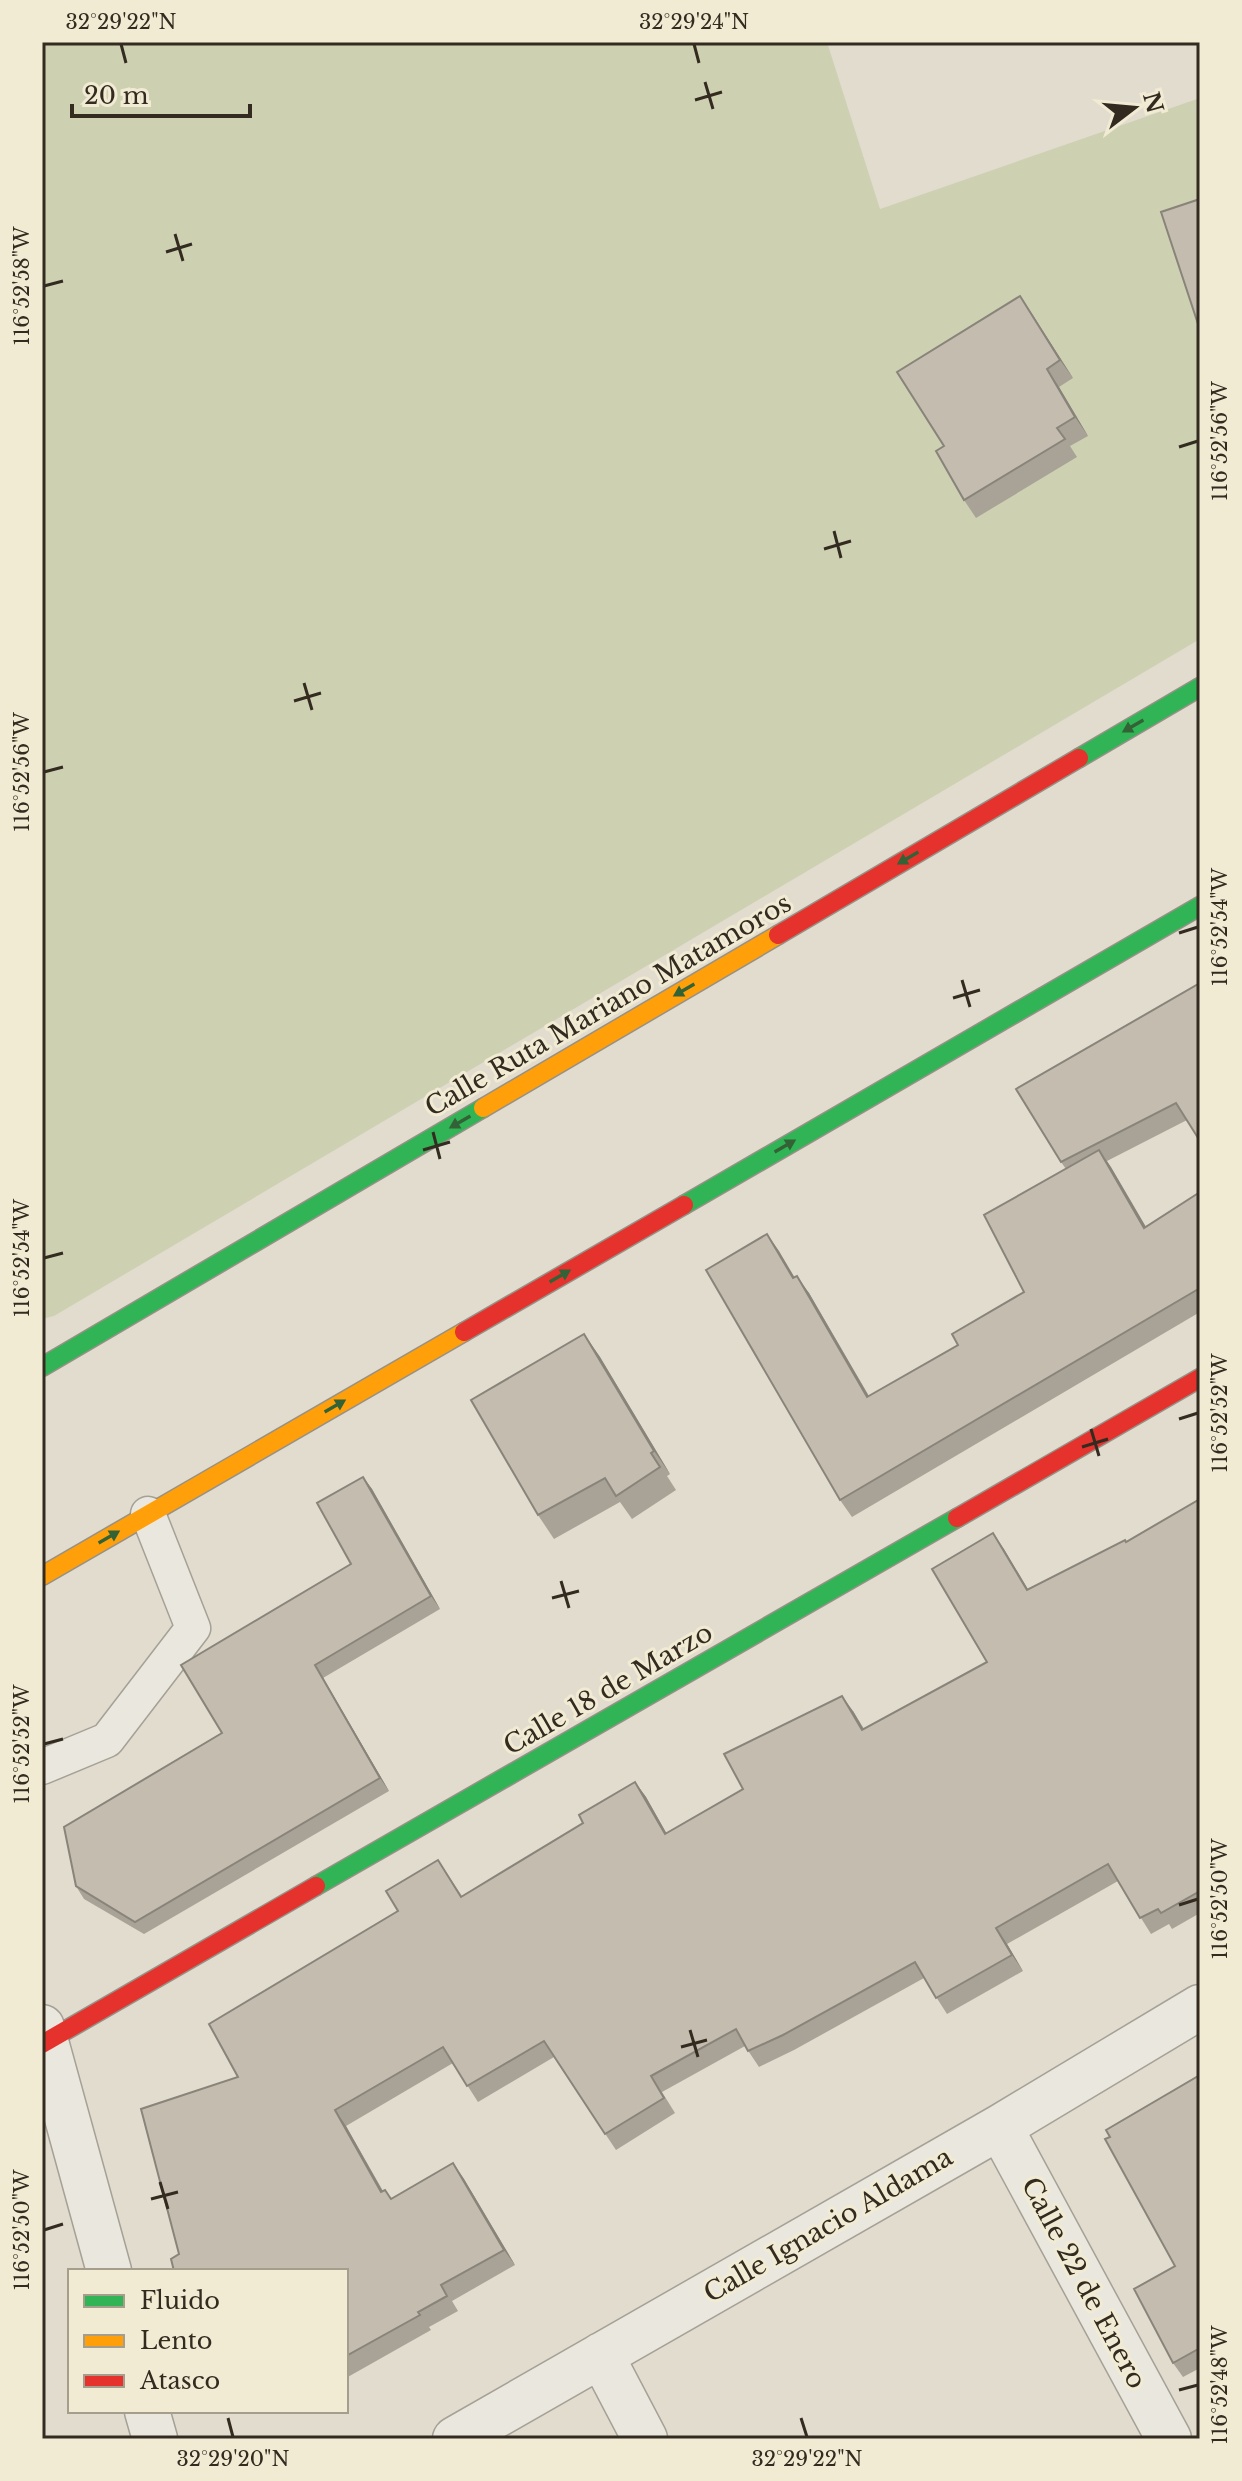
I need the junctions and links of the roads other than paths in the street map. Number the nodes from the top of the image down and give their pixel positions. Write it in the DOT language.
graph roads {
  1 [pos="1200,687"];
  2 [pos="1200,906"];
  3 [pos="42,1367"];
  4 [pos="1200,1378"];
  5 [pos="148,1514"];
  6 [pos="42,1576"];
  7 [pos="42,1767"];
  8 [pos="1200,2007"];
  9 [pos="43,2038"];
  10 [pos="1000,2127"];
  11 [pos="108,2269"];
  12 [pos="601,2355"];
  13 [pos="148,2413"];
  14 [pos="155,2439"];
  15 [pos="455,2439"];
  16 [pos="645,2439"];
  17 [pos="1169,2439"];
  1 -- 3 [label="main road, Calle Ruta Mariano Matamoros, one-way"];
  5 -- 2 [label="main road, one-way"];
  4 -- 9 [label="main road, Calle 18 de Marzo"];
  6 -- 5 [label="main road, one-way"];
  5 -- 7 [label="lane"];
  8 -- 10 [label="street, Calle Ignacio Aldama"];
  9 -- 11 [label="street"];
  10 -- 12 [label="street, Calle Ignacio Aldama"];
  10 -- 17 [label="street, Calle 22 de Enero"];
  12 -- 15 [label="street, Calle Ignacio Aldama"];
  12 -- 16 [label="street"];
  13 -- 14 [label="street"];
}
